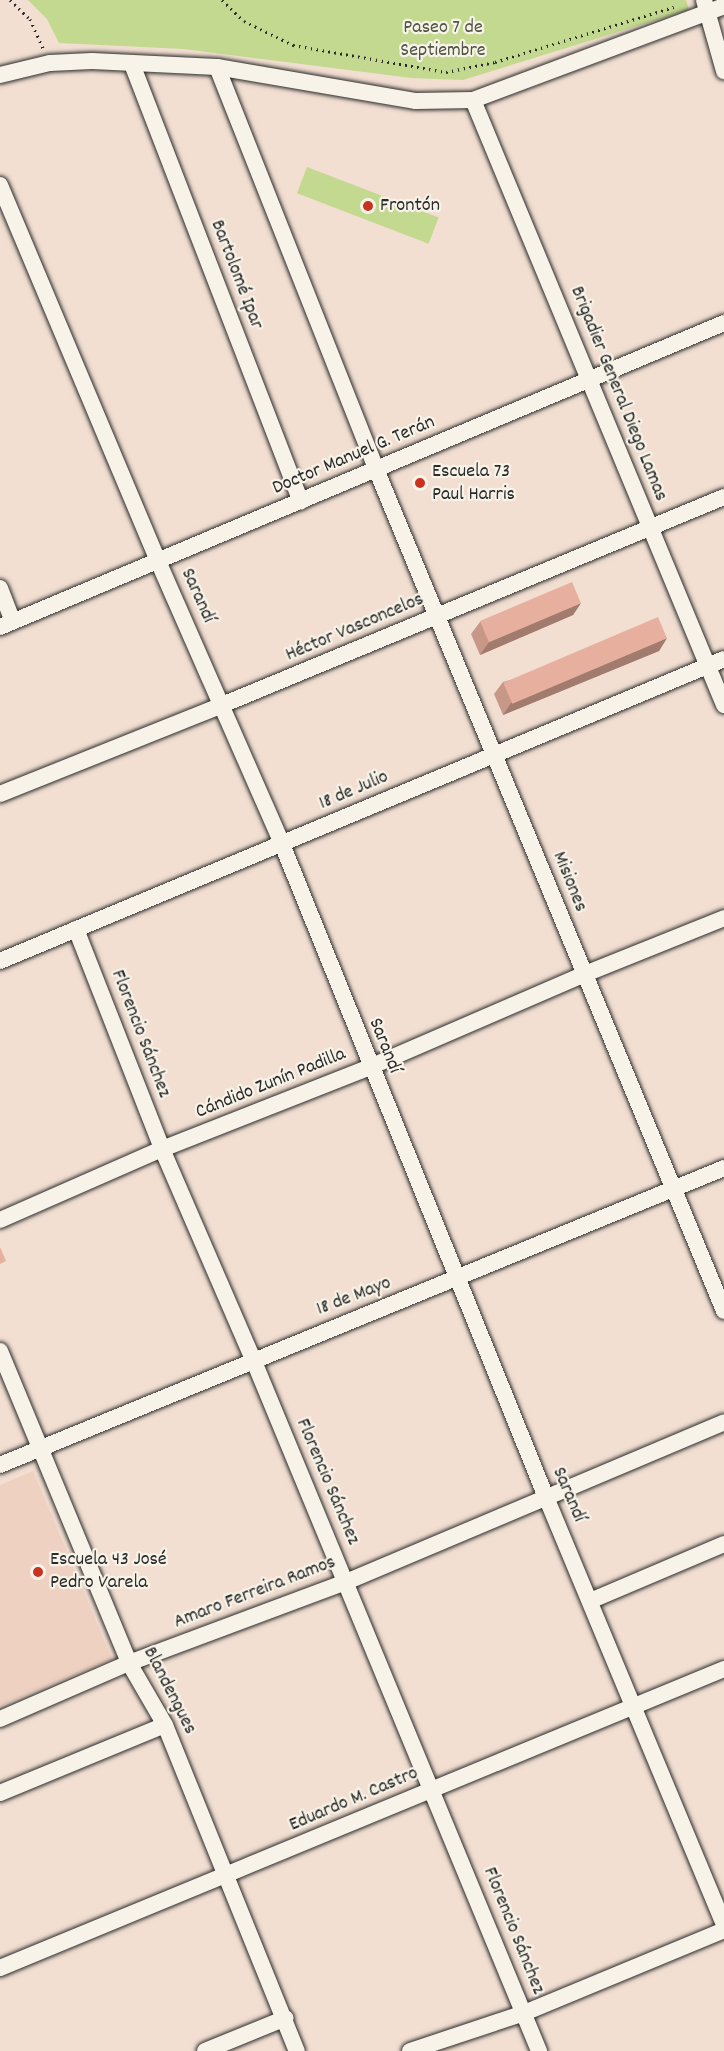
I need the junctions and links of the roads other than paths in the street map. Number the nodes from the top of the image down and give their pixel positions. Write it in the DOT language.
graph roads {
  1 [pos="724,6"];
  2 [pos="706,7"];
  3 [pos="132,64"];
  4 [pos="217,67"];
  5 [pos="724,70"];
  6 [pos="0,75"];
  7 [pos="473,100"];
  8 [pos="0,185"];
  9 [pos="724,323"];
  10 [pos="590,380"];
  11 [pos="376,469"];
  12 [pos="724,497"];
  13 [pos="301,501"];
  14 [pos="651,527"];
  15 [pos="158,561"];
  16 [pos="0,588"];
  17 [pos="437,616"];
  18 [pos="7,624"];
  19 [pos="724,659"];
  20 [pos="708,665"];
  21 [pos="222,705"];
  22 [pos="724,705"];
  23 [pos="494,755"];
  24 [pos="0,794"];
  25 [pos="282,844"];
  26 [pos="724,918"];
  27 [pos="76,929"];
  28 [pos="0,961"];
  29 [pos="585,974"];
  30 [pos="370,1067"];
  31 [pos="162,1149"];
  32 [pos="724,1168"];
  33 [pos="673,1189"];
  34 [pos="0,1220"];
  35 [pos="458,1279"];
  36 [pos="724,1311"];
  37 [pos="0,1351"];
  38 [pos="253,1359"];
  39 [pos="724,1422"];
  40 [pos="40,1448"];
  41 [pos="0,1465"];
  42 [pos="546,1497"];
  43 [pos="724,1544"];
  44 [pos="346,1582"];
  45 [pos="590,1601"];
  46 [pos="129,1663"];
  47 [pos="724,1669"];
  48 [pos="635,1706"];
  49 [pos="0,1719"];
  50 [pos="165,1725"];
  51 [pos="432,1791"];
  52 [pos="0,1793"];
  53 [pos="228,1876"];
  54 [pos="724,1924"];
  55 [pos="724,1930"];
  56 [pos="0,1968"];
  57 [pos="524,2013"];
  58 [pos="286,2019"];
  59 [pos="205,2051"];
  60 [pos="297,2051"];
  61 [pos="410,2051"];
  62 [pos="539,2051"];
  1 -- 2 [label="street"];
  2 -- 5 [label="street"];
  2 -- 7 [label="street"];
  3 -- 4 [label="street"];
  3 -- 6 [label="street"];
  3 -- 13 [label="street, Bartolomé Ipar"];
  4 -- 7 [label="street"];
  4 -- 11 [label="street, Misiones"];
  7 -- 10 [label="street, Brigadier General Diego Lamas"];
  8 -- 15 [label="street, Sarandí"];
  9 -- 10 [label="street, Doctor Manuel G. Terán"];
  10 -- 11 [label="street, Doctor Manuel G. Terán"];
  10 -- 14 [label="street, Brigadier General Diego Lamas"];
  11 -- 13 [label="street, Doctor Manuel G. Terán"];
  11 -- 17 [label="street, Misiones"];
  12 -- 14 [label="street, Héctor Vasconcelos"];
  13 -- 15 [label="street, Doctor Manuel G. Terán"];
  14 -- 17 [label="street, Héctor Vasconcelos"];
  14 -- 20 [label="street, Brigadier General Diego Lamas"];
  15 -- 18 [label="street, Doctor Manuel G. Terán"];
  15 -- 21 [label="street, Sarandí"];
  16 -- 18 [label="street"];
  17 -- 21 [label="street, Héctor Vasconcelos"];
  17 -- 23 [label="street, Misiones"];
  19 -- 20 [label="street, 18 de Julio"];
  20 -- 22 [label="street, Brigadier General Diego Lamas"];
  20 -- 23 [label="street, 18 de Julio"];
  21 -- 24 [label="street, Héctor Vasconcelos"];
  21 -- 25 [label="street, Sarandí"];
  23 -- 25 [label="street, 18 de Julio"];
  23 -- 29 [label="street, Misiones"];
  25 -- 27 [label="street, 18 de Julio"];
  25 -- 30 [label="street, Sarandí"];
  26 -- 29 [label="street, Cándido Zunín Padilla"];
  27 -- 28 [label="street, 18 de Julio"];
  27 -- 31 [label="street, Florencio Sánchez"];
  29 -- 30 [label="street, Cándido Zunín Padilla"];
  29 -- 33 [label="street, Misiones"];
  30 -- 31 [label="street, Cándido Zunín Padilla"];
  30 -- 35 [label="street, Sarandí"];
  31 -- 34 [label="street, Cándido Zunín Padilla"];
  31 -- 38 [label="street, Florencio Sánchez"];
  32 -- 33 [label="street, 18 de Mayo"];
  33 -- 35 [label="street, 18 de Mayo"];
  33 -- 36 [label="street, Misiones"];
  35 -- 38 [label="street, 18 de Mayo"];
  35 -- 42 [label="street, Sarandí"];
  37 -- 40 [label="street, Blandengues"];
  38 -- 40 [label="street, 18 de Mayo"];
  38 -- 44 [label="street, Florencio Sánchez"];
  39 -- 42 [label="street, Amaro Ferreira Ramos"];
  40 -- 41 [label="street, 18 de Mayo"];
  40 -- 46 [label="street, Blandengues"];
  42 -- 44 [label="street, Amaro Ferreira Ramos"];
  42 -- 45 [label="street, Sarandí"];
  43 -- 45 [label="street"];
  44 -- 46 [label="street, Amaro Ferreira Ramos"];
  44 -- 51 [label="street, Florencio Sánchez"];
  45 -- 48 [label="street, Sarandí"];
  46 -- 49 [label="street, Amaro Ferreira Ramos"];
  46 -- 50 [label="street, Blandengues"];
  47 -- 48 [label="street, Eduardo M. Castro"];
  48 -- 51 [label="street, Eduardo M. Castro"];
  48 -- 54 [label="street, Sarandí"];
  50 -- 52 [label="street"];
  50 -- 53 [label="street, Blandengues"];
  51 -- 53 [label="street, Eduardo M. Castro"];
  51 -- 57 [label="street, Florencio Sánchez"];
  53 -- 56 [label="street, Eduardo M. Castro"];
  53 -- 58 [label="street, Blandengues"];
  55 -- 57 [label="street"];
  57 -- 61 [label="street"];
  57 -- 62 [label="street, Florencio Sánchez"];
  58 -- 59 [label="street"];
  58 -- 60 [label="street, Blandengues"];
}
